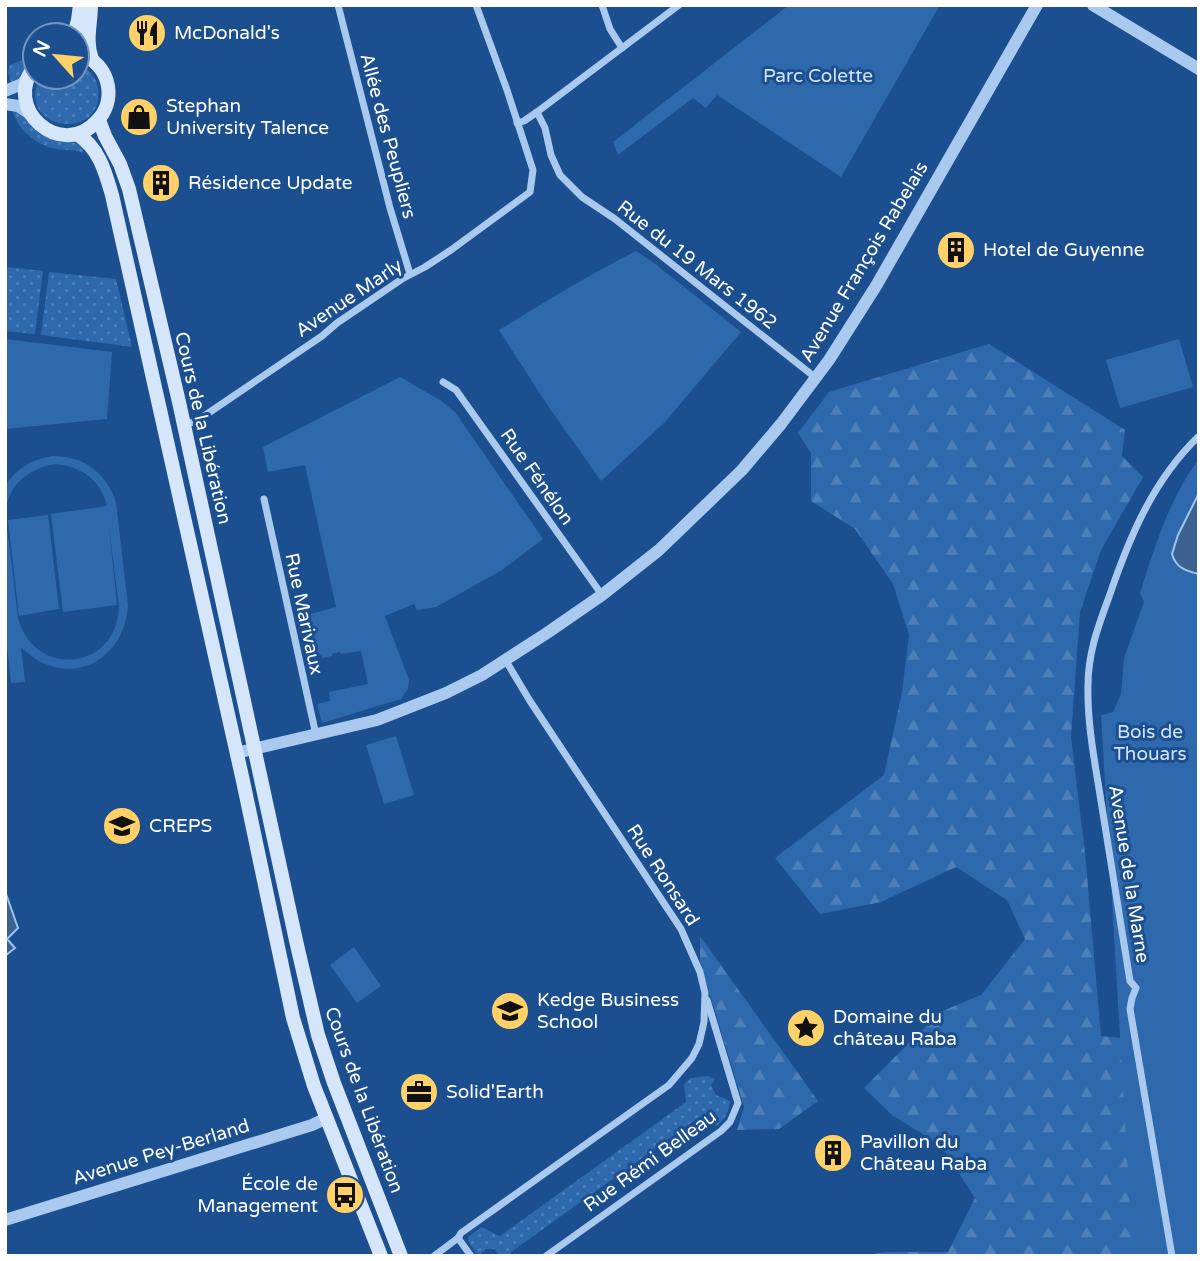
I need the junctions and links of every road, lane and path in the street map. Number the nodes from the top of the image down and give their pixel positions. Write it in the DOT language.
graph roads {
  1 [pos="91,5"];
  2 [pos="338,5"];
  3 [pos="476,5"];
  4 [pos="602,5"];
  5 [pos="679,5"];
  6 [pos="1037,5"];
  7 [pos="1093,5"];
  8 [pos="622,48"];
  9 [pos="92,59"];
  10 [pos="1199,69"];
  11 [pos="26,91"];
  12 [pos="5,104"];
  13 [pos="537,112"];
  14 [pos="30,114"];
  15 [pos="99,120"];
  16 [pos="517,123"];
  17 [pos="77,134"];
  18 [pos="410,274"];
  19 [pos="139,315"];
  20 [pos="816,378"];
  21 [pos="443,382"];
  22 [pos="183,425"];
  23 [pos="1199,436"];
  24 [pos="264,499"];
  25 [pos="190,543"];
  26 [pos="602,595"];
  27 [pos="506,661"];
  28 [pos="316,736"];
  29 [pos="255,750"];
  30 [pos="236,753"];
  31 [pos="283,884"];
  32 [pos="705,993"];
  33 [pos="327,1118"];
  34 [pos="359,1201"];
  35 [pos="5,1220"];
  36 [pos="388,1223"];
  37 [pos="458,1238"];
  38 [pos="381,1256"];
  39 [pos="393,1256"];
  40 [pos="401,1256"];
  41 [pos="434,1256"];
  42 [pos="471,1256"];
  43 [pos="546,1256"];
  44 [pos="1172,1256"];
  1 -- 9 [label="main road"];
  2 -- 18 [label="street, Allée des Peupliers"];
  3 -- 16 [label="street"];
  4 -- 8 [label="street"];
  5 -- 8 [label="street"];
  6 -- 20 [label="street, Avenue François Rabelais"];
  7 -- 10 [label="street"];
  8 -- 13 [label="street"];
  9 -- 15 [label="main road"];
  11 -- 14 [label="main road"];
  12 -- 14 [label="street"];
  13 -- 16 [label="street"];
  13 -- 20 [label="street, Rue du 19 Mars 1962"];
  14 -- 17 [label="main road"];
  15 -- 17 [label="main road"];
  15 -- 22 [label="main road, Cours de la Libération"];
  16 -- 18 [label="street, Avenue Marly"];
  17 -- 19 [label="main road, Cours de la Libération"];
  18 -- 22 [label="street, Avenue Marly"];
  19 -- 22 [label="main road"];
  19 -- 25 [label="main road, Cours de la Libération"];
  20 -- 26 [label="street, Avenue François Rabelais"];
  21 -- 26 [label="street, Rue Fénélon"];
  22 -- 29 [label="main road, Cours de la Libération"];
  23 -- 44 [label="street, Avenue de la Marne"];
  24 -- 28 [label="street, Rue Marivaux"];
  25 -- 29 [label="main road"];
  25 -- 30 [label="main road, Cours de la Libération"];
  26 -- 27 [label="street, Avenue François Rabelais"];
  27 -- 28 [label="street, Avenue François Rabelais"];
  27 -- 32 [label="street, Rue Ronsard"];
  28 -- 29 [label="street, Avenue François Rabelais"];
  29 -- 30 [label="street"];
  29 -- 31 [label="main road, Cours de la Libération"];
  30 -- 31 [label="main road"];
  30 -- 33 [label="main road, Cours de la Libération"];
  31 -- 36 [label="main road, Cours de la Libération"];
  32 -- 37 [label="street, Rue Ronsard"];
  32 -- 43 [label="street, Rue Rémi Belleau"];
  33 -- 34 [label="main road, Cours de la Libération"];
  33 -- 35 [label="street, Avenue Pey-Berland"];
  33 -- 36 [label="main road"];
  34 -- 38 [label="main road, Cours de la Libération"];
  34 -- 39 [label="main road"];
  36 -- 40 [label="main road, Cours de la Libération"];
  37 -- 41 [label="street, Rue Ronsard"];
  37 -- 42 [label="street"];
}
